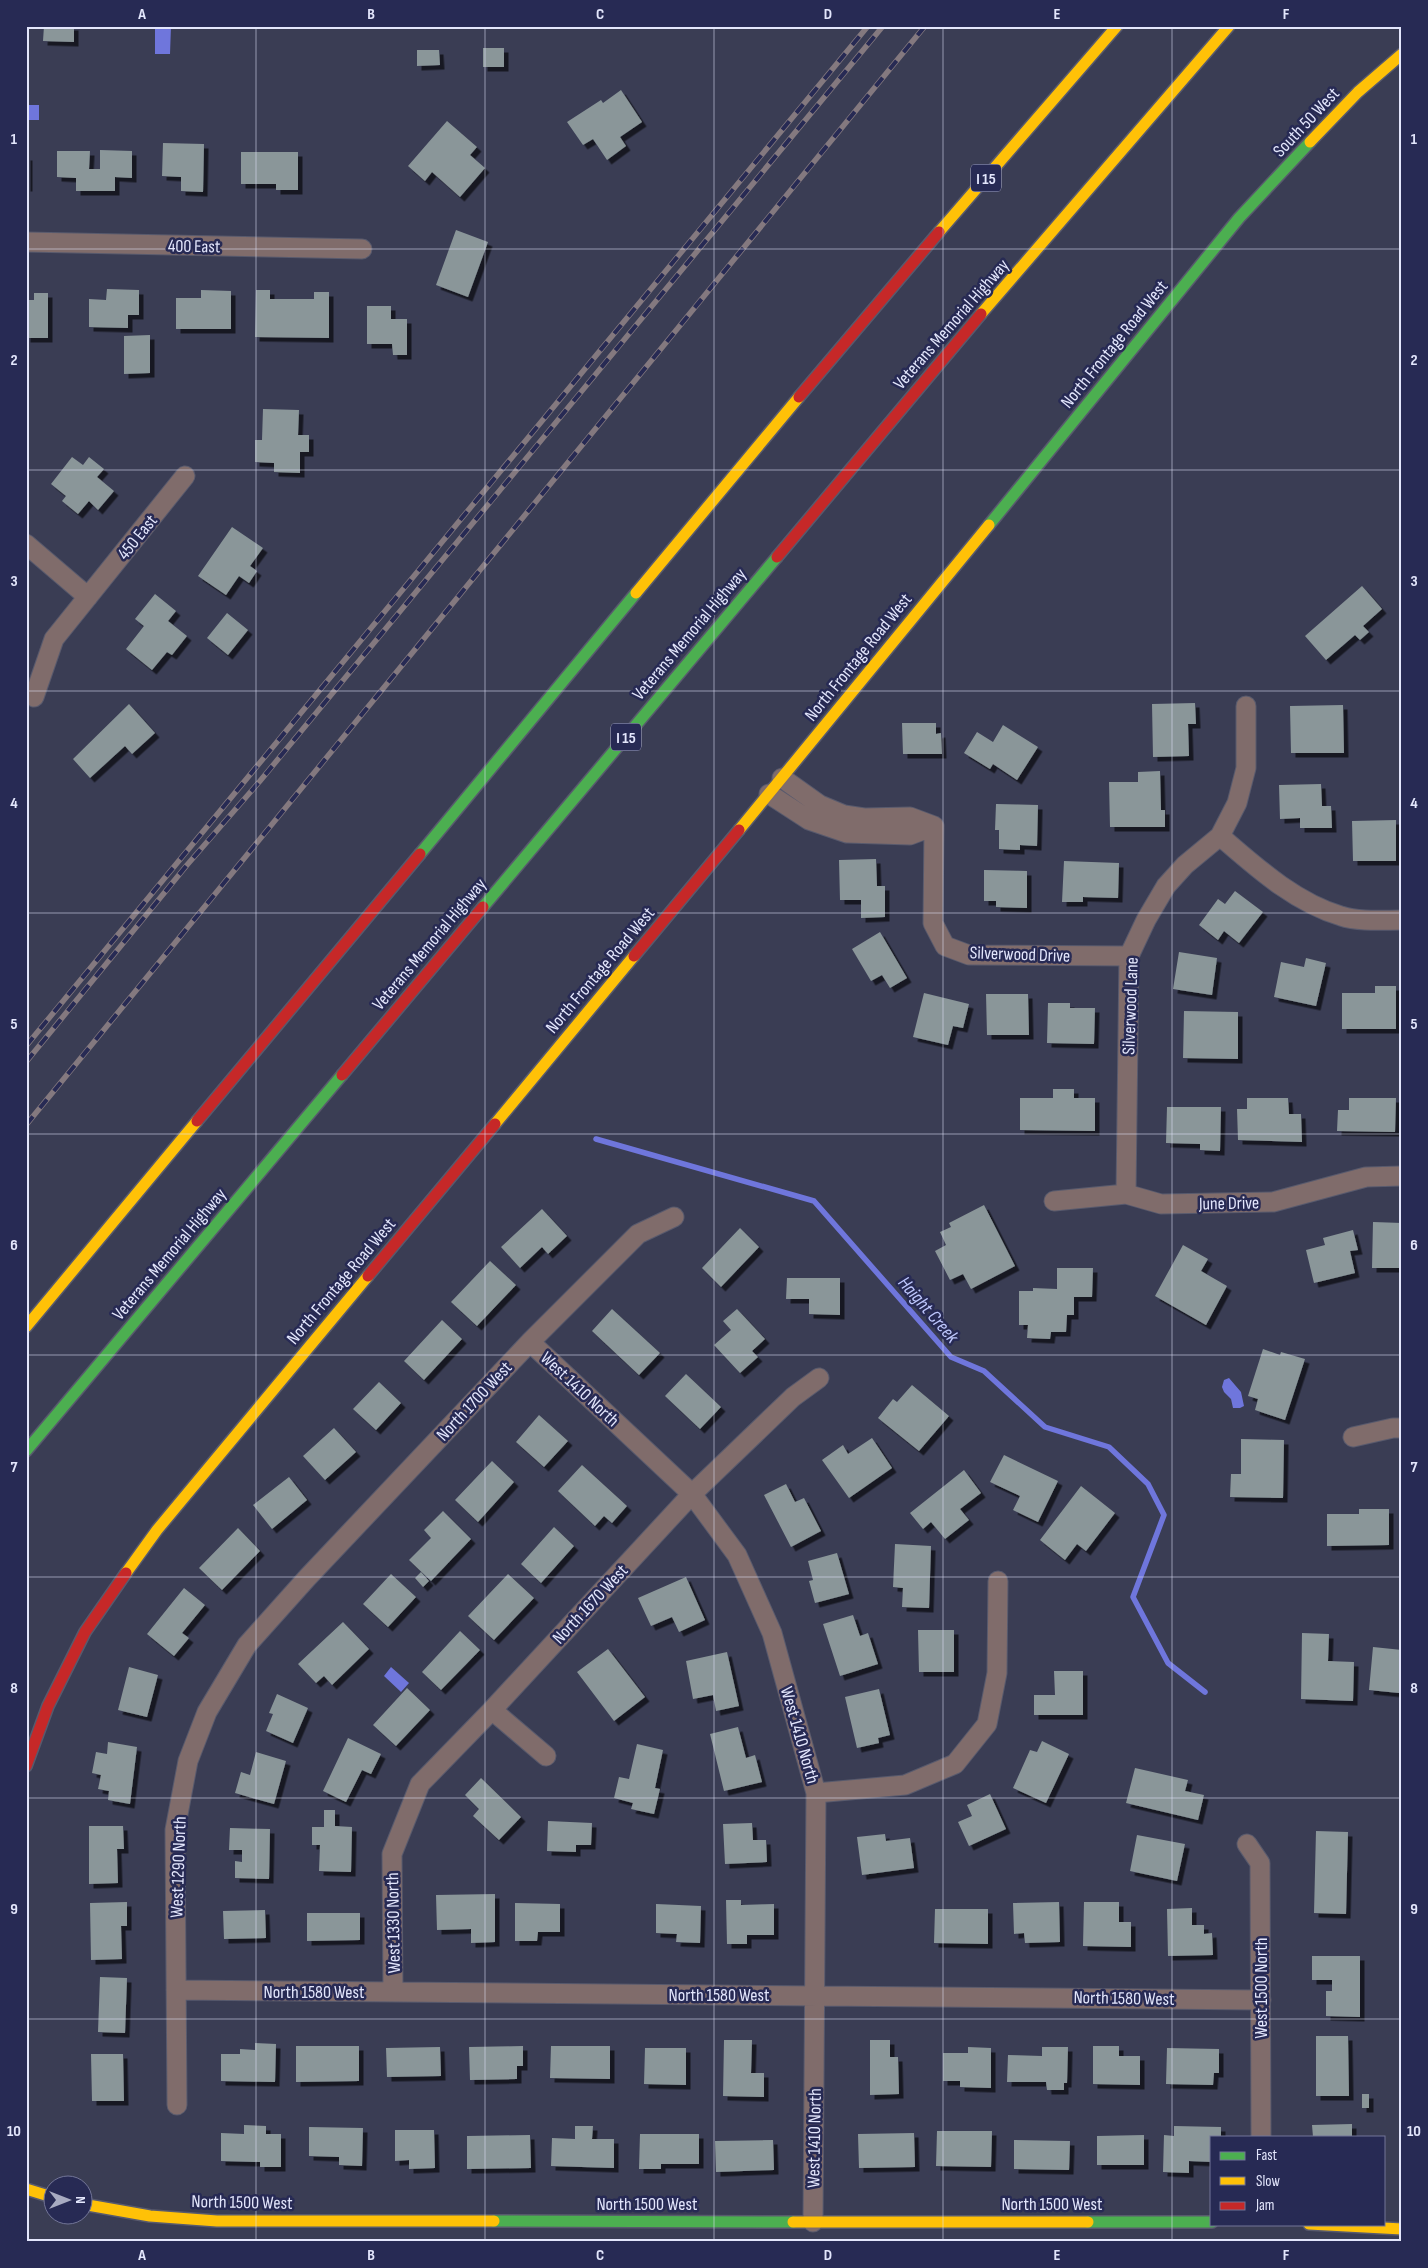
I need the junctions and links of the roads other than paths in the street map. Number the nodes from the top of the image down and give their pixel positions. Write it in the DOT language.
graph roads {
  1 [pos="1104,26"];
  2 [pos="1117,26"];
  3 [pos="1229,26"];
  4 [pos="1402,54"];
  5 [pos="1012,148"];
  6 [pos="1238,218"];
  7 [pos="26,242"];
  8 [pos="362,249"];
  9 [pos="185,476"];
  10 [pos="26,544"];
  11 [pos="88,597"];
  12 [pos="34,697"];
  13 [pos="1246,706"];
  14 [pos="782,778"];
  15 [pos="769,794"];
  16 [pos="934,826"];
  17 [pos="1220,836"];
  18 [pos="1402,920"];
  19 [pos="1129,956"];
  20 [pos="1402,1176"];
  21 [pos="1126,1194"];
  22 [pos="1054,1201"];
  23 [pos="674,1217"];
  24 [pos="26,1327"];
  25 [pos="530,1342"];
  26 [pos="819,1378"];
  27 [pos="1402,1428"];
  28 [pos="1353,1437"];
  29 [pos="26,1451"];
  30 [pos="692,1494"];
  31 [pos="307,1578"];
  32 [pos="998,1581"];
  33 [pos="492,1710"];
  34 [pos="546,1756"];
  35 [pos="26,1766"];
  36 [pos="816,1793"];
  37 [pos="1247,1844"];
  38 [pos="392,1854"];
  39 [pos="176,1990"];
  40 [pos="393,1992"];
  41 [pos="816,1995"];
  42 [pos="1261,2000"];
  43 [pos="177,2105"];
  44 [pos="1261,2136"];
  45 [pos="26,2189"];
  46 [pos="42,2194"];
  47 [pos="92,2206"];
  48 [pos="813,2222"];
  49 [pos="1210,2222"];
  50 [pos="1346,2226"];
  51 [pos="1402,2229"];
  1 -- 5 [label="main road"];
  2 -- 5 [label="main road, I 15"];
  3 -- 29 [label="main road, Veterans Memorial Highway / I 15"];
  4 -- 6 [label="main road, South 50 West"];
  5 -- 24 [label="main road, I 15"];
  6 -- 14 [label="main road, North Frontage Road West"];
  7 -- 8 [label="street, 400 East"];
  9 -- 11 [label="street, 450 East"];
  10 -- 11 [label="street"];
  11 -- 12 [label="street, 450 East"];
  13 -- 17 [label="street, Silverwood Lane"];
  14 -- 15 [label="main road, North Frontage Road West"];
  14 -- 16 [label="street"];
  15 -- 16 [label="street"];
  15 -- 35 [label="main road, North Frontage Road West"];
  16 -- 19 [label="street, Silverwood Drive"];
  17 -- 18 [label="street"];
  17 -- 19 [label="street, Silverwood Lane"];
  19 -- 21 [label="street, Silverwood Lane"];
  20 -- 21 [label="street, June Drive"];
  21 -- 22 [label="street, June Drive"];
  23 -- 25 [label="street, North 1700 West"];
  25 -- 30 [label="street, West 1410 North"];
  25 -- 31 [label="street, North 1700 West"];
  26 -- 30 [label="street, North 1670 West"];
  27 -- 28 [label="street"];
  30 -- 33 [label="street, North 1670 West"];
  30 -- 36 [label="street, West 1410 North"];
  31 -- 39 [label="street, West 1290 North"];
  32 -- 36 [label="street"];
  33 -- 34 [label="street"];
  33 -- 38 [label="street, North 1670 West"];
  36 -- 41 [label="street, West 1410 North"];
  37 -- 42 [label="street, West 1500 North"];
  38 -- 40 [label="street, West 1330 North"];
  39 -- 40 [label="street, North 1580 West"];
  39 -- 43 [label="street, West 1290 North"];
  40 -- 41 [label="street, North 1580 West"];
  41 -- 42 [label="street, North 1580 West"];
  41 -- 48 [label="street, West 1410 North"];
  42 -- 44 [label="street, West 1500 North"];
  45 -- 46 [label="main road"];
  47 -- 48 [label="main road, North 1500 West"];
  48 -- 49 [label="main road, North 1500 West"];
  50 -- 51 [label="main road"];
}
